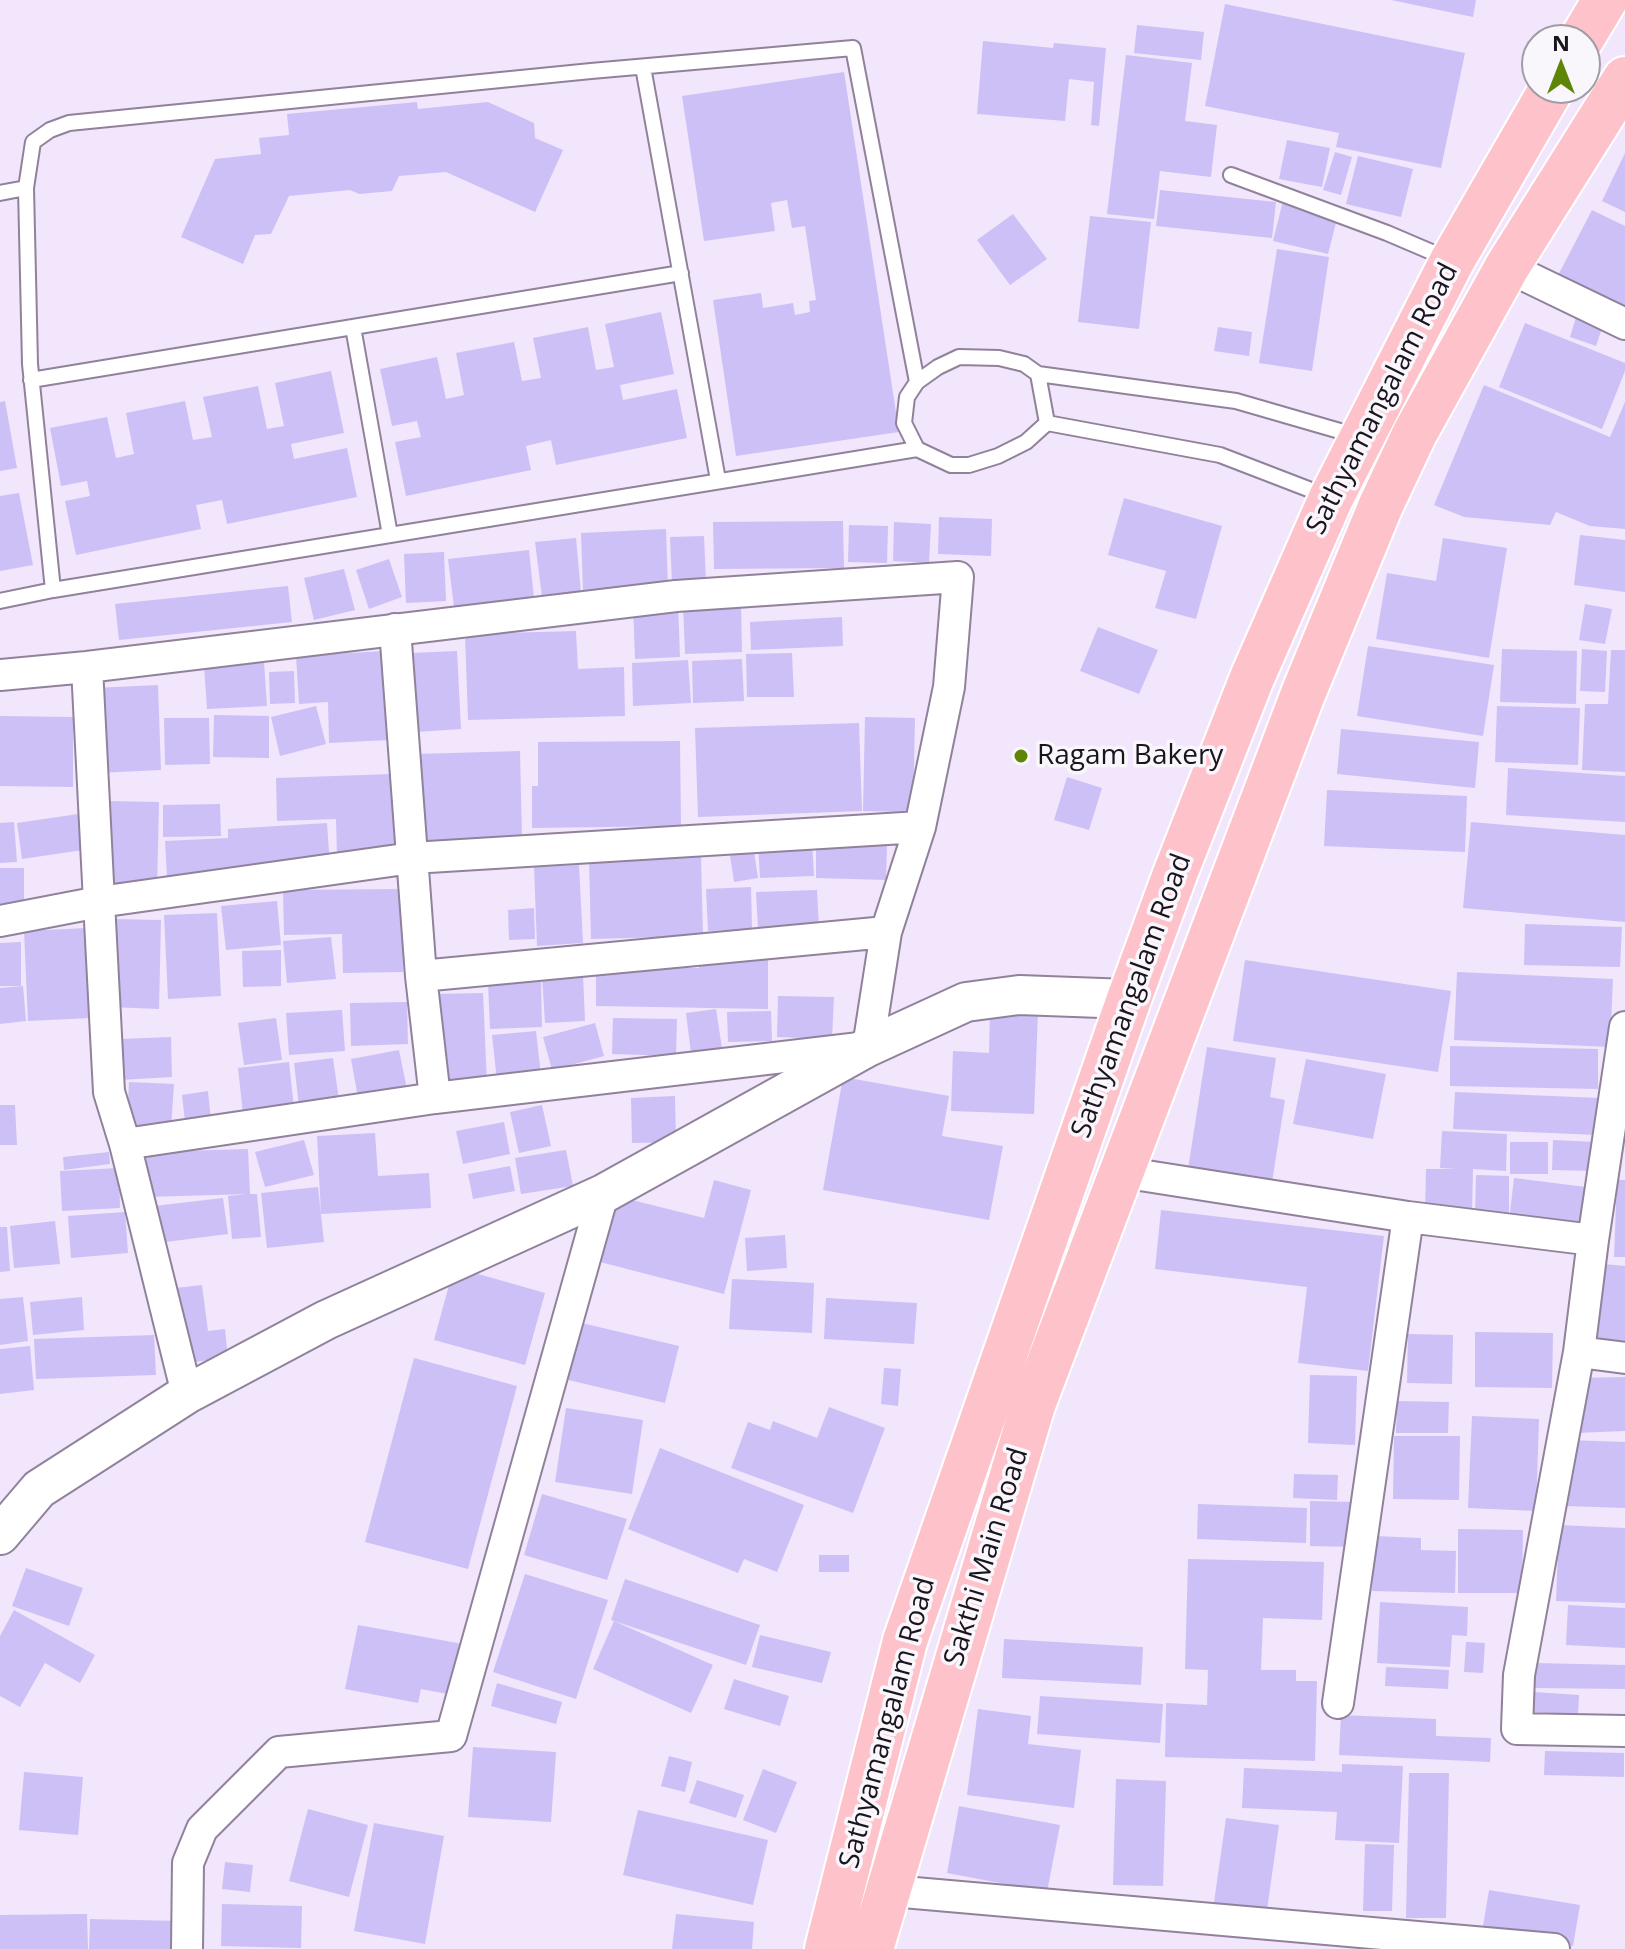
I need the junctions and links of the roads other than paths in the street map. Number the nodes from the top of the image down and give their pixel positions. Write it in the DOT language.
graph roads {
  1 [pos="1605,0"];
  2 [pos="1591,24"];
  3 [pos="643,67"];
  4 [pos="1625,79"];
  5 [pos="1543,104"];
  6 [pos="1231,175"];
  7 [pos="26,188"];
  8 [pos="0,193"];
  9 [pos="1452,261"];
  10 [pos="1507,267"];
  11 [pos="681,273"];
  12 [pos="1625,324"];
  13 [pos="353,327"];
  14 [pos="1038,374"];
  15 [pos="31,380"];
  16 [pos="917,382"];
  17 [pos="1047,423"];
  18 [pos="1361,437"];
  19 [pos="917,449"];
  20 [pos="718,480"];
  21 [pos="1331,498"];
  22 [pos="390,535"];
  23 [pos="53,590"];
  24 [pos="0,601"];
  25 [pos="395,629"];
  26 [pos="87,667"];
  27 [pos="0,675"];
  28 [pos="920,827"];
  29 [pos="412,858"];
  30 [pos="99,902"];
  31 [pos="0,921"];
  32 [pos="886,932"];
  33 [pos="421,976"];
  34 [pos="1129,999"];
  35 [pos="1625,1027"];
  36 [pos="868,1047"];
  37 [pos="435,1098"];
  38 [pos="125,1144"];
  39 [pos="1121,1172"];
  40 [pos="603,1194"];
  41 [pos="1408,1217"];
  42 [pos="1593,1240"];
  43 [pos="1579,1352"];
  44 [pos="1625,1358"];
  45 [pos="187,1394"];
  46 [pos="0,1535"];
  47 [pos="1338,1703"];
  48 [pos="1625,1731"];
  49 [pos="843,1886"];
  50 [pos="886,1890"];
  51 [pos="187,1949"];
  52 [pos="827,1949"];
  53 [pos="871,1949"];
  54 [pos="1554,1949"];
  1 -- 2 [label="highway"];
  3 -- 7 [label="lane"];
  3 -- 11 [label="lane"];
  3 -- 16 [label="lane"];
  4 -- 10 [label="highway, Sakthi Main Road"];
  5 -- 9 [label="highway, Sathyamangalam Road"];
  6 -- 9 [label="lane"];
  7 -- 8 [label="lane"];
  7 -- 15 [label="lane"];
  9 -- 18 [label="highway, Sathyamangalam Road"];
  10 -- 12 [label="street"];
  10 -- 39 [label="highway, Sakthi Main Road"];
  11 -- 13 [label="lane"];
  11 -- 20 [label="lane"];
  13 -- 15 [label="lane"];
  13 -- 22 [label="lane"];
  14 -- 16 [label="lane"];
  14 -- 17 [label="lane"];
  14 -- 18 [label="lane"];
  15 -- 23 [label="lane"];
  16 -- 19 [label="lane"];
  17 -- 19 [label="lane"];
  17 -- 21 [label="lane"];
  18 -- 21 [label="highway, Sathyamangalam Road"];
  19 -- 20 [label="lane"];
  20 -- 22 [label="lane"];
  21 -- 34 [label="highway, Sathyamangalam Road"];
  22 -- 23 [label="lane"];
  23 -- 24 [label="lane"];
  25 -- 26 [label="street"];
  25 -- 28 [label="street"];
  25 -- 29 [label="street"];
  26 -- 27 [label="street"];
  26 -- 30 [label="street"];
  28 -- 29 [label="street"];
  28 -- 32 [label="street"];
  29 -- 30 [label="street"];
  29 -- 33 [label="street"];
  30 -- 31 [label="street"];
  30 -- 38 [label="street"];
  32 -- 33 [label="street"];
  32 -- 36 [label="street"];
  33 -- 37 [label="street"];
  34 -- 36 [label="street"];
  34 -- 49 [label="highway, Sathyamangalam Road"];
  35 -- 42 [label="street"];
  36 -- 37 [label="street"];
  36 -- 40 [label="street"];
  37 -- 38 [label="street"];
  38 -- 45 [label="street"];
  39 -- 41 [label="street"];
  39 -- 50 [label="highway, Sakthi Main Road"];
  40 -- 45 [label="street"];
  40 -- 51 [label="street"];
  41 -- 42 [label="street"];
  41 -- 47 [label="street"];
  42 -- 43 [label="street"];
  43 -- 44 [label="street"];
  43 -- 48 [label="street"];
  45 -- 46 [label="street"];
  49 -- 50 [label="street"];
  49 -- 52 [label="highway, Sathyamangalam Road"];
  50 -- 53 [label="highway, Sakthi Main Road"];
  50 -- 54 [label="street"];
}
